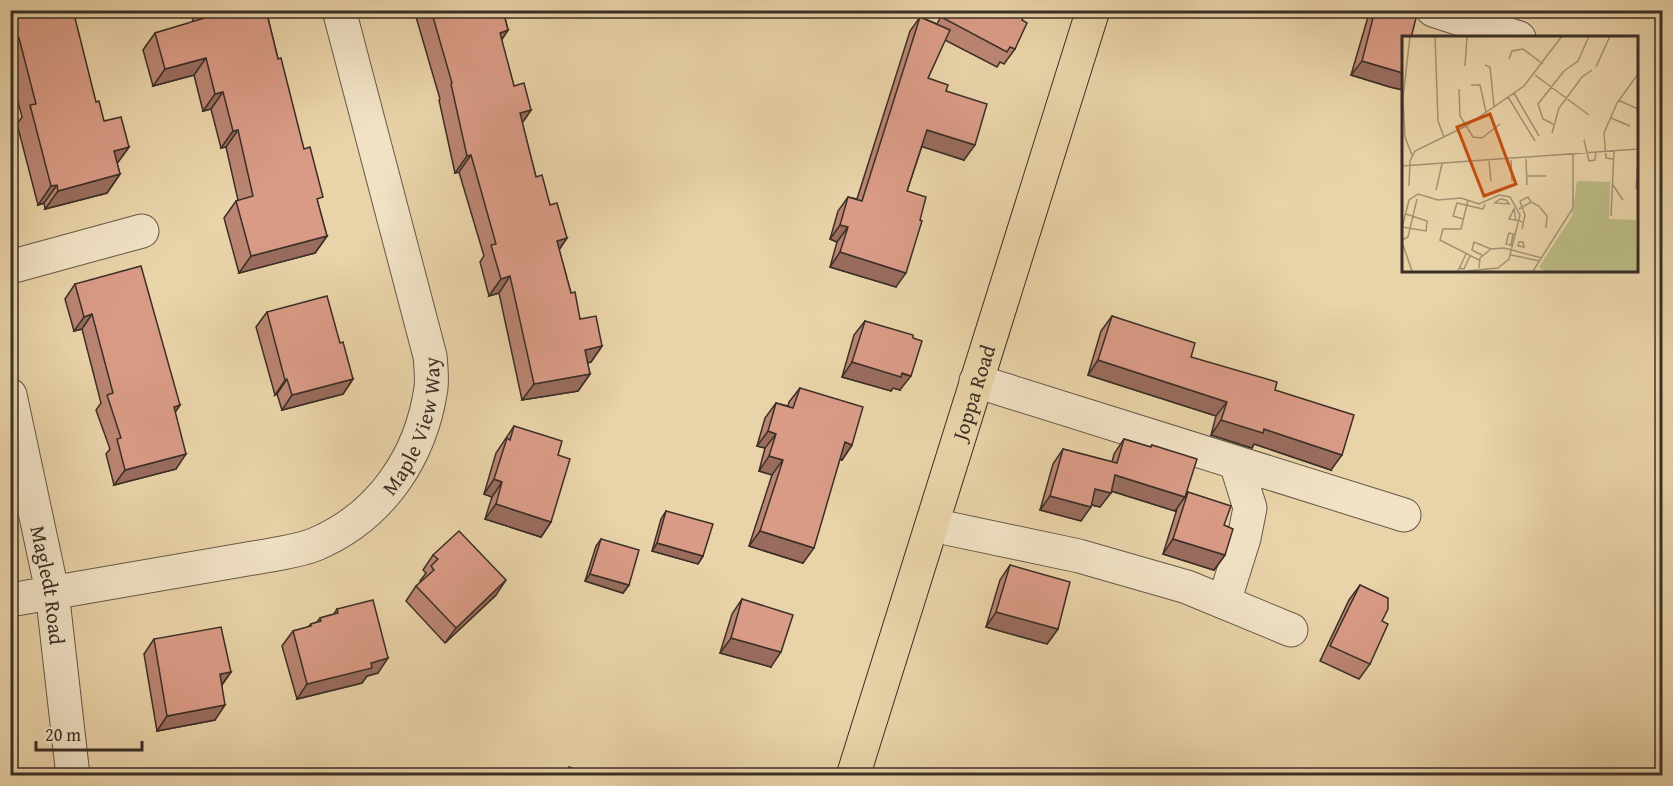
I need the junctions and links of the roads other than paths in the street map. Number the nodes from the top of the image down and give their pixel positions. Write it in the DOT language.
graph roads {
  1 [pos="339,10"];
  2 [pos="1092,10"];
  3 [pos="1432,10"];
  4 [pos="1513,36"];
  5 [pos="142,231"];
  6 [pos="10,267"];
  7 [pos="976,381"];
  8 [pos="10,395"];
  9 [pos="1236,463"];
  10 [pos="1404,515"];
  11 [pos="932,525"];
  12 [pos="52,591"];
  13 [pos="10,600"];
  14 [pos="1224,602"];
  15 [pos="1291,630"];
  16 [pos="73,776"];
  17 [pos="854,776"];
  1 -- 12 [label="street, Maple View Way"];
  2 -- 7 [label="main road, Joppa Road"];
  3 -- 4 [label="street"];
  5 -- 6 [label="street"];
  7 -- 9 [label="street"];
  7 -- 11 [label="main road, Joppa Road"];
  8 -- 12 [label="street, Magledt Road"];
  9 -- 10 [label="street"];
  9 -- 14 [label="street"];
  11 -- 14 [label="street"];
  11 -- 17 [label="main road, Joppa Road"];
  12 -- 13 [label="street, Maple View Way"];
  12 -- 16 [label="street, Magledt Road"];
  14 -- 15 [label="street"];
}
